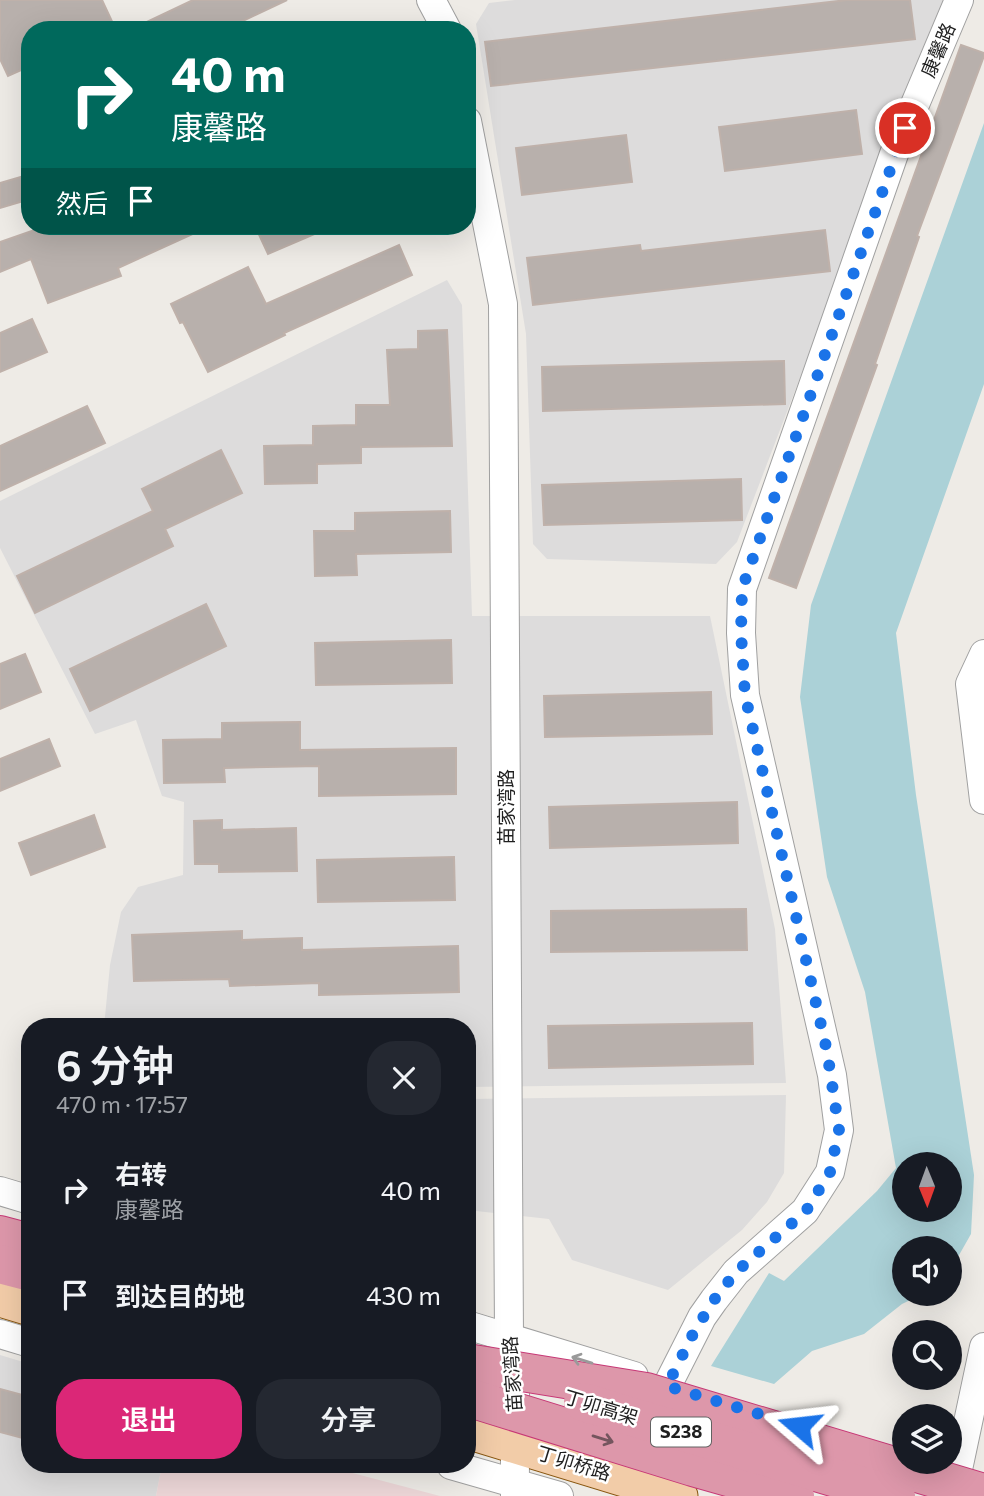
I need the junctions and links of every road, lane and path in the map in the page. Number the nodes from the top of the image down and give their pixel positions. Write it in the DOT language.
graph roads {
  1 [pos="435,0"];
  2 [pos="959,0"];
  3 [pos="443,21"];
  4 [pos="476,167"];
  5 [pos="984,654"];
  6 [pos="984,800"];
  7 [pos="0,1191"];
  8 [pos="21,1197"];
  9 [pos="0,1218"];
  10 [pos="21,1224"];
  11 [pos="0,1235"];
  12 [pos="21,1241"];
  13 [pos="0,1264"];
  14 [pos="21,1270"];
  15 [pos="0,1299"];
  16 [pos="21,1305"];
  17 [pos="476,1330"];
  18 [pos="0,1334"];
  19 [pos="21,1340"];
  20 [pos="984,1348"];
  21 [pos="511,1349"];
  22 [pos="476,1351"];
  23 [pos="476,1366"];
  24 [pos="476,1368"];
  25 [pos="667,1386"];
  26 [pos="476,1400"];
  27 [pos="476,1433"];
  28 [pos="516,1444"];
  29 [pos="892,1454"];
  30 [pos="471,1473"];
  31 [pos="942,1474"];
  32 [pos="686,1482"];
  33 [pos="968,1487"];
  34 [pos="515,1490"];
  35 [pos="559,1496"];
  36 [pos="759,1496"];
  37 [pos="795,1496"];
  38 [pos="896,1496"];
  1 -- 3 [label="street"];
  2 -- 25 [label="street, 康馨路"];
  4 -- 21 [label="street, 苗家湾路"];
  5 -- 6 [label="street"];
  7 -- 8 [label="street"];
  9 -- 10 [label="main road"];
  11 -- 12 [label="highway"];
  13 -- 14 [label="highway"];
  15 -- 16 [label="main road"];
  17 -- 21 [label="street"];
  18 -- 19 [label="street"];
  20 -- 33 [label="street"];
  21 -- 22 [label="main road, S238"];
  25 -- 21 [label="street, one-way"];
  21 -- 28 [label="street, 苗家湾路"];
  21 -- 33 [label="main road, S238"];
  23 -- 33 [label="highway, bridge"];
  24 -- 38 [label="highway, 丁卯高架 / S238, bridge"];
  25 -- 29 [label="street"];
  26 -- 32 [label="highway, 丁卯高架 / S238, one-way, bridge"];
  27 -- 28 [label="main road, 丁卯桥路 / S238"];
  28 -- 32 [label="main road, 丁卯桥路 / S238"];
  28 -- 34 [label="street, 苗家湾路"];
  30 -- 34 [label="street"];
  31 -- 33 [label="street"];
  32 -- 36 [label="highway, bridge"];
  32 -- 37 [label="highway, 丁卯高架 / S238, bridge"];
  34 -- 35 [label="street"];
}
